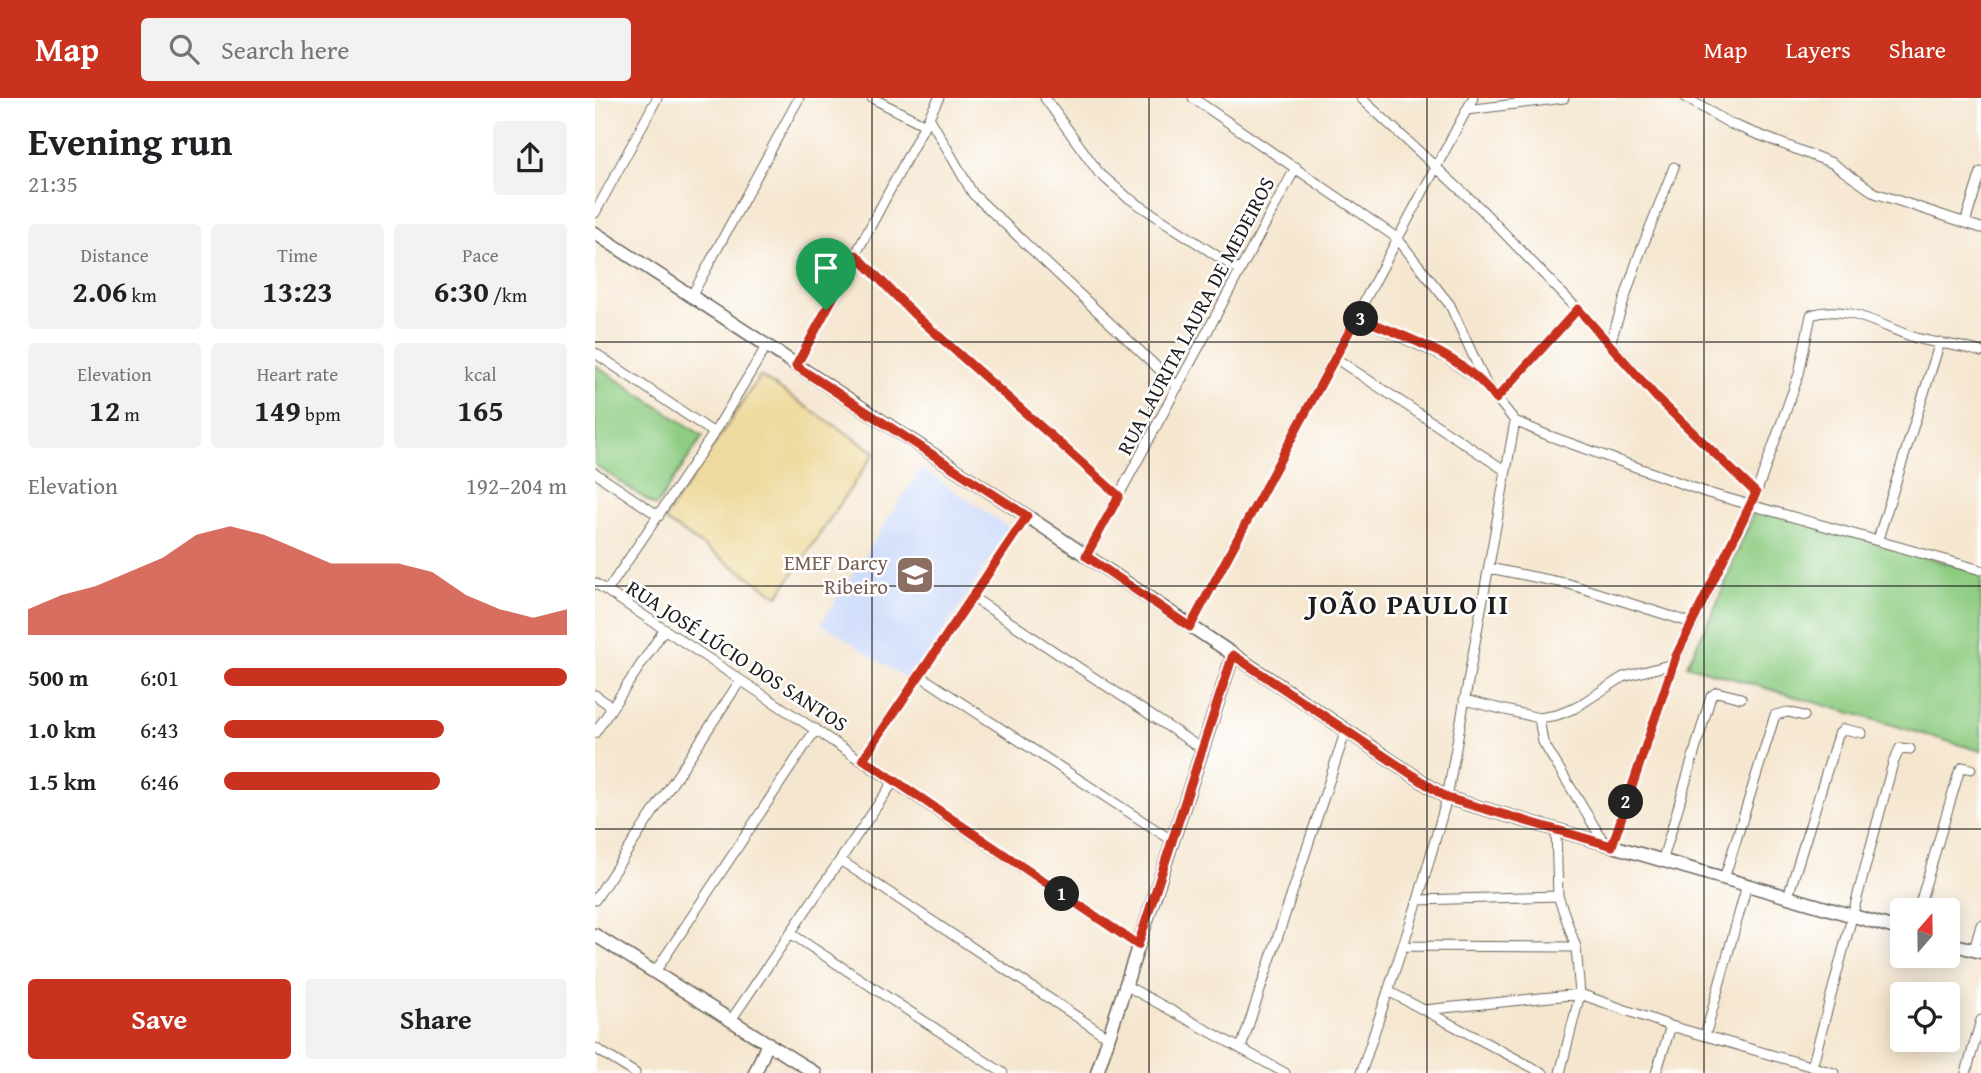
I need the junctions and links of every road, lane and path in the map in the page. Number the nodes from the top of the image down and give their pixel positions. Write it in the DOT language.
graph roads {
  1 [pos="657,98"];
  2 [pos="799,98"];
  3 [pos="872,98"];
  4 [pos="939,98"];
  5 [pos="1045,98"];
  6 [pos="1192,98"];
  7 [pos="1361,98"];
  8 [pos="1473,98"];
  9 [pos="1564,98"];
  10 [pos="1686,98"];
  11 [pos="1467,110"];
  12 [pos="927,121"];
  13 [pos="1296,167"];
  14 [pos="1436,167"];
  15 [pos="1674,167"];
  16 [pos="1981,172"];
  17 [pos="595,213"];
  18 [pos="1965,223"];
  19 [pos="1981,228"];
  20 [pos="595,233"];
  21 [pos="1397,238"];
  22 [pos="856,255"];
  23 [pos="1240,271"];
  24 [pos="691,297"];
  25 [pos="1578,309"];
  26 [pos="1357,317"];
  27 [pos="1940,342"];
  28 [pos="1610,343"];
  29 [pos="766,347"];
  30 [pos="1981,352"];
  31 [pos="595,353"];
  32 [pos="1335,358"];
  33 [pos="796,366"];
  34 [pos="1487,386"];
  35 [pos="1178,387"];
  36 [pos="1496,399"];
  37 [pos="1515,421"];
  38 [pos="714,433"];
  39 [pos="1506,471"];
  40 [pos="595,473"];
  41 [pos="1756,493"];
  42 [pos="1119,496"];
  43 [pos="1752,505"];
  44 [pos="659,516"];
  45 [pos="1027,516"];
  46 [pos="1878,539"];
  47 [pos="1086,556"];
  48 [pos="1489,568"];
  49 [pos="1981,570"];
  50 [pos="595,583"];
  51 [pos="607,591"];
  52 [pos="972,597"];
  53 [pos="1692,623"];
  54 [pos="1190,627"];
  55 [pos="664,630"];
  56 [pos="1233,655"];
  57 [pos="1673,664"];
  58 [pos="919,675"];
  59 [pos="740,681"];
  60 [pos="595,695"];
  61 [pos="1741,698"];
  62 [pos="1464,701"];
  63 [pos="612,707"];
  64 [pos="1804,716"];
  65 [pos="1539,718"];
  66 [pos="816,729"];
  67 [pos="1346,730"];
  68 [pos="595,733"];
  69 [pos="1862,733"];
  70 [pos="1202,749"];
  71 [pos="1910,749"];
  72 [pos="863,759"];
  73 [pos="1971,769"];
  74 [pos="894,781"];
  75 [pos="1447,798"];
  76 [pos="1556,830"];
  77 [pos="1173,841"];
  78 [pos="1608,845"];
  79 [pos="840,860"];
  80 [pos="1662,862"];
  81 [pos="1724,879"];
  82 [pos="1747,885"];
  83 [pos="1558,896"];
  84 [pos="1788,896"];
  85 [pos="1922,898"];
  86 [pos="595,900"];
  87 [pos="1418,900"];
  88 [pos="1854,915"];
  89 [pos="1981,925"];
  90 [pos="1890,926"];
  91 [pos="790,933"];
  92 [pos="595,935"];
  93 [pos="1138,945"];
  94 [pos="1403,946"];
  95 [pos="1960,946"];
  96 [pos="1576,947"];
  97 [pos="1977,951"];
  98 [pos="655,972"];
  99 [pos="1125,985"];
  100 [pos="1388,992"];
  101 [pos="1580,995"];
  102 [pos="1424,1010"];
  103 [pos="731,1020"];
  104 [pos="1981,1020"];
  105 [pos="1671,1026"];
  106 [pos="1705,1036"];
  107 [pos="1109,1038"];
  108 [pos="768,1043"];
  109 [pos="595,1048"];
  110 [pos="1241,1048"];
  111 [pos="1812,1067"];
  112 [pos="635,1073"];
  113 [pos="755,1073"];
  114 [pos="815,1073"];
  115 [pos="1003,1073"];
  116 [pos="1097,1073"];
  117 [pos="1285,1073"];
  118 [pos="1361,1073"];
  119 [pos="1543,1073"];
  120 [pos="1560,1073"];
  121 [pos="1656,1073"];
  122 [pos="1834,1073"];
  123 [pos="1966,1073"];
  1 -- 17 [label="street"];
  2 -- 24 [label="street"];
  3 -- 12 [label="street"];
  4 -- 12 [label="street"];
  5 -- 23 [label="street"];
  6 -- 13 [label="street"];
  7 -- 14 [label="street"];
  8 -- 11 [label="street"];
  9 -- 11 [label="street"];
  10 -- 18 [label="street"];
  11 -- 14 [label="street"];
  12 -- 22 [label="street"];
  12 -- 35 [label="street"];
  13 -- 21 [label="street"];
  13 -- 23 [label="street, RUA LAURITA LAURA DE MEDEIROS"];
  14 -- 21 [label="street"];
  14 -- 25 [label="street"];
  15 -- 28 [label="street"];
  16 -- 18 [label="street"];
  18 -- 19 [label="street"];
  20 -- 24 [label="main road"];
  21 -- 26 [label="street"];
  21 -- 34 [label="street"];
  22 -- 33 [label="street"];
  22 -- 42 [label="street"];
  23 -- 35 [label="street, RUA LAURITA LAURA DE MEDEIROS"];
  24 -- 29 [label="main road"];
  25 -- 28 [label="street"];
  25 -- 36 [label="street"];
  26 -- 32 [label="street"];
  26 -- 34 [label="street"];
  27 -- 30 [label="street"];
  27 -- 41 [label="street"];
  27 -- 46 [label="street"];
  28 -- 41 [label="street"];
  29 -- 33 [label="main road"];
  29 -- 38 [label="street"];
  31 -- 38 [label="street"];
  32 -- 39 [label="street"];
  32 -- 54 [label="street"];
  33 -- 45 [label="main road"];
  34 -- 36 [label="street"];
  35 -- 42 [label="street, RUA LAURITA LAURA DE MEDEIROS"];
  36 -- 37 [label="street"];
  37 -- 39 [label="street"];
  37 -- 43 [label="street"];
  38 -- 44 [label="street"];
  39 -- 48 [label="street"];
  40 -- 44 [label="street"];
  41 -- 43 [label="street"];
  42 -- 47 [label="street, RUA LAURITA LAURA DE MEDEIROS"];
  43 -- 46 [label="street"];
  43 -- 53 [label="street"];
  44 -- 51 [label="street"];
  45 -- 47 [label="main road"];
  45 -- 52 [label="street"];
  46 -- 49 [label="street"];
  47 -- 54 [label="main road"];
  48 -- 53 [label="street"];
  48 -- 62 [label="street"];
  50 -- 51 [label="street, RUA JOSÉ LÚCIO DOS SANTOS"];
  51 -- 55 [label="street, RUA JOSÉ LÚCIO DOS SANTOS"];
  52 -- 58 [label="street"];
  52 -- 70 [label="street"];
  53 -- 57 [label="street"];
  54 -- 56 [label="main road"];
  55 -- 59 [label="street, RUA JOSÉ LÚCIO DOS SANTOS"];
  55 -- 63 [label="street"];
  56 -- 67 [label="main road"];
  56 -- 70 [label="main road"];
  57 -- 65 [label="street"];
  57 -- 78 [label="street"];
  58 -- 72 [label="street"];
  58 -- 77 [label="street"];
  59 -- 66 [label="street, RUA JOSÉ LÚCIO DOS SANTOS"];
  59 -- 86 [label="street"];
  60 -- 63 [label="street"];
  61 -- 80 [label="street"];
  62 -- 65 [label="street"];
  62 -- 75 [label="street"];
  63 -- 68 [label="street"];
  64 -- 81 [label="street"];
  65 -- 78 [label="street"];
  66 -- 72 [label="street, RUA JOSÉ LÚCIO DOS SANTOS"];
  66 -- 98 [label="street"];
  67 -- 75 [label="main road"];
  67 -- 110 [label="street"];
  69 -- 84 [label="street"];
  70 -- 77 [label="main road"];
  71 -- 88 [label="street"];
  72 -- 74 [label="street, RUA JOSÉ LÚCIO DOS SANTOS"];
  73 -- 85 [label="street"];
  74 -- 79 [label="street"];
  74 -- 93 [label="street, RUA JOSÉ LÚCIO DOS SANTOS"];
  75 -- 76 [label="main road"];
  75 -- 87 [label="street"];
  76 -- 78 [label="main road"];
  76 -- 83 [label="street"];
  77 -- 93 [label="main road"];
  78 -- 80 [label="main road"];
  79 -- 91 [label="street"];
  79 -- 107 [label="street"];
  80 -- 81 [label="main road"];
  81 -- 82 [label="main road"];
  82 -- 84 [label="main road"];
  82 -- 106 [label="street"];
  83 -- 87 [label="street"];
  83 -- 96 [label="street"];
  84 -- 88 [label="main road"];
  87 -- 94 [label="street"];
  88 -- 90 [label="main road"];
  88 -- 111 [label="street"];
  89 -- 97 [label="street"];
  91 -- 103 [label="street"];
  91 -- 115 [label="street"];
  92 -- 98 [label="main road"];
  93 -- 99 [label="main road"];
  94 -- 96 [label="street"];
  94 -- 100 [label="street"];
  95 -- 97 [label="main road"];
  96 -- 101 [label="street"];
  98 -- 103 [label="main road"];
  99 -- 107 [label="main road"];
  99 -- 110 [label="street"];
  100 -- 102 [label="street"];
  100 -- 118 [label="street"];
  101 -- 102 [label="street"];
  101 -- 105 [label="street"];
  101 -- 120 [label="street"];
  102 -- 119 [label="street"];
  103 -- 108 [label="main road"];
  104 -- 123 [label="street"];
  105 -- 106 [label="street"];
  105 -- 121 [label="street"];
  106 -- 111 [label="street"];
  107 -- 116 [label="main road"];
  108 -- 113 [label="main road"];
  108 -- 114 [label="main road"];
  109 -- 112 [label="street"];
  110 -- 117 [label="street"];
  111 -- 122 [label="street"];
}
